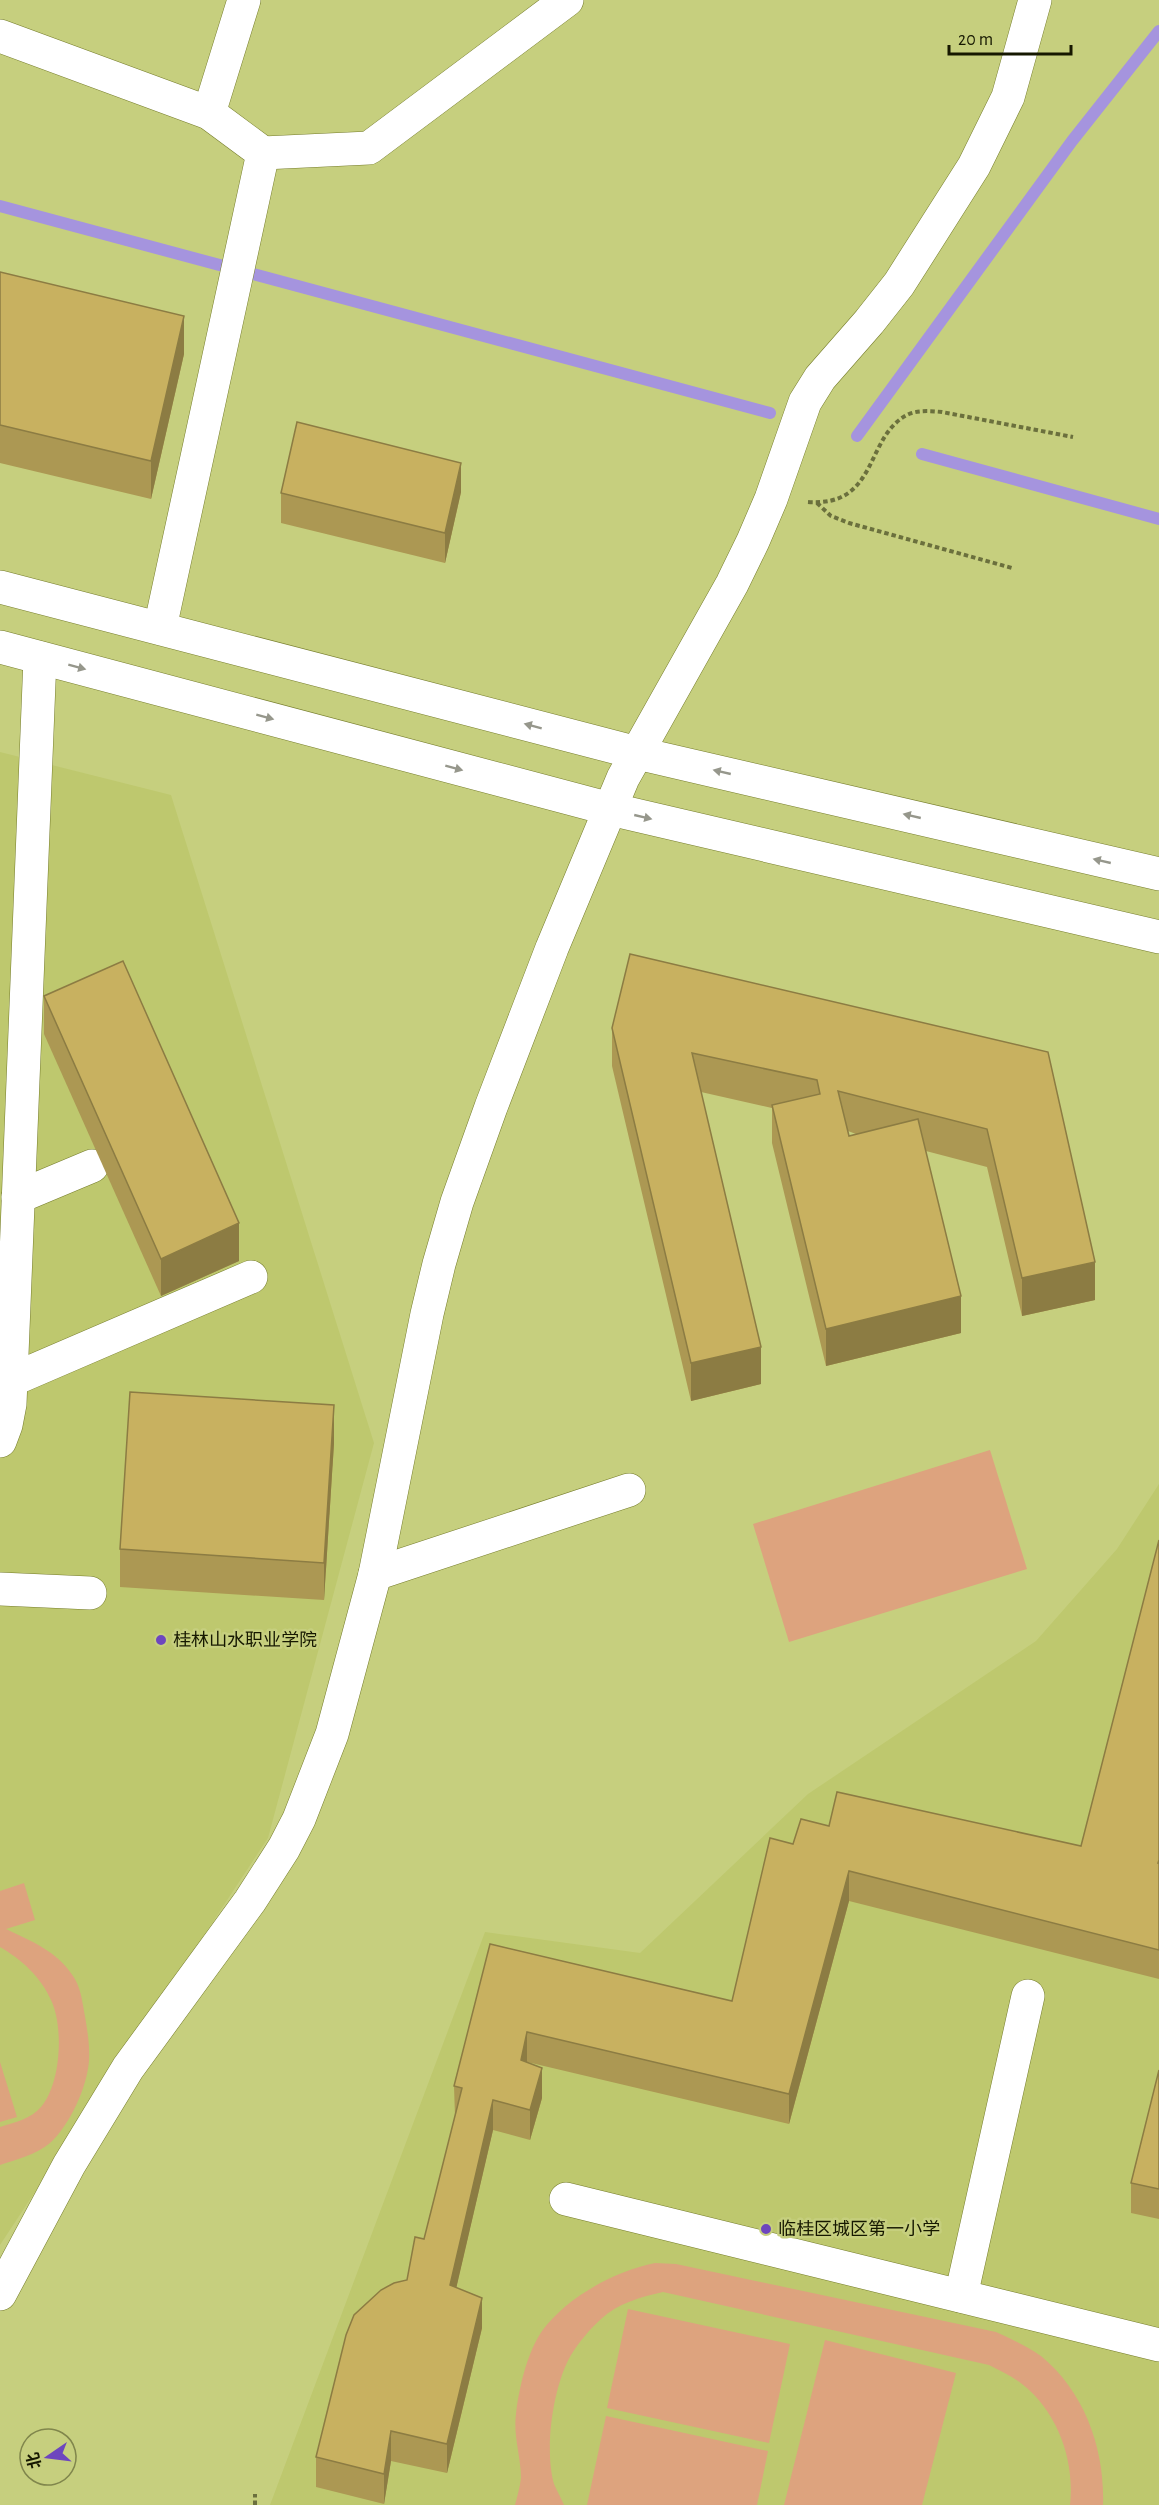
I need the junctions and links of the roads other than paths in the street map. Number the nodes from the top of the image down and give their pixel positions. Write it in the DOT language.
graph roads {
  1 [pos="244,0"];
  2 [pos="567,0"];
  3 [pos="1035,0"];
  4 [pos="0,36"];
  5 [pos="209,113"];
  6 [pos="263,153"];
  7 [pos="0,587"];
  8 [pos="160,628"];
  9 [pos="0,647"];
  10 [pos="40,658"];
  11 [pos="637,753"];
  12 [pos="610,809"];
  13 [pos="1159,874"];
  14 [pos="1159,936"];
  15 [pos="92,1166"];
  16 [pos="18,1197"];
  17 [pos="251,1277"];
  18 [pos="5,1383"];
  19 [pos="0,1441"];
  20 [pos="629,1490"];
  21 [pos="375,1574"];
  22 [pos="0,1589"];
  23 [pos="90,1593"];
  24 [pos="1028,1996"];
  25 [pos="566,2199"];
  26 [pos="0,2294"];
  27 [pos="961,2296"];
  28 [pos="1159,2345"];
  1 -- 5 [label="street"];
  2 -- 6 [label="street"];
  3 -- 11 [label="street"];
  4 -- 5 [label="street"];
  5 -- 6 [label="street"];
  6 -- 8 [label="street"];
  7 -- 8 [label="street"];
  11 -- 8 [label="street, one-way"];
  9 -- 10 [label="street"];
  10 -- 12 [label="street, one-way"];
  10 -- 16 [label="street"];
  11 -- 12 [label="street"];
  13 -- 11 [label="street, one-way"];
  12 -- 14 [label="street, one-way"];
  12 -- 21 [label="street"];
  15 -- 16 [label="street"];
  16 -- 18 [label="street"];
  17 -- 18 [label="street"];
  18 -- 19 [label="street"];
  20 -- 21 [label="street"];
  21 -- 26 [label="street"];
  22 -- 23 [label="street"];
  24 -- 27 [label="street"];
  25 -- 27 [label="street"];
  27 -- 28 [label="street"];
}
